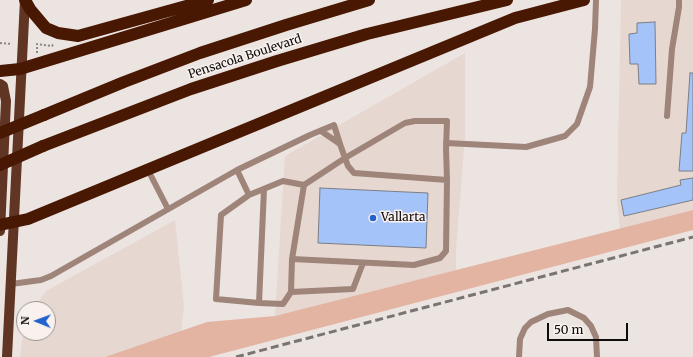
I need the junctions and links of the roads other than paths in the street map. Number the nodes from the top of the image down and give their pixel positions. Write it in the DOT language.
graph roads {
  1 [pos="25,0"];
  2 [pos="208,0"];
  3 [pos="246,0"];
  4 [pos="369,0"];
  5 [pos="507,0"];
  6 [pos="584,0"];
  7 [pos="596,0"];
  8 [pos="679,0"];
  9 [pos="20,69"];
  10 [pos="0,71"];
  11 [pos="0,84"];
  12 [pos="667,116"];
  13 [pos="320,131"];
  14 [pos="0,133"];
  15 [pos="446,143"];
  16 [pos="340,144"];
  17 [pos="345,158"];
  18 [pos="0,165"];
  19 [pos="148,170"];
  20 [pos="237,170"];
  21 [pos="448,180"];
  22 [pos="304,185"];
  23 [pos="264,189"];
  24 [pos="249,195"];
  25 [pos="168,210"];
  26 [pos="0,221"];
  27 [pos="14,221"];
  28 [pos="0,231"];
  29 [pos="292,259"];
  30 [pos="363,262"];
  31 [pos="11,284"];
  32 [pos="291,292"];
  33 [pos="259,303"];
  34 [pos="0,343"];
  35 [pos="7,357"];
  36 [pos="519,357"];
  37 [pos="598,357"];
  1 -- 2 [label="highway"];
  1 -- 9 [label="main road"];
  3 -- 9 [label="highway"];
  4 -- 14 [label="highway, Pensacola Boulevard, bridge"];
  5 -- 18 [label="highway, Pensacola Boulevard, bridge"];
  6 -- 19 [label="highway"];
  7 -- 15 [label="lane"];
  8 -- 12 [label="lane"];
  9 -- 10 [label="highway"];
  9 -- 27 [label="main road"];
  11 -- 26 [label="main road"];
  13 -- 16 [label="lane"];
  13 -- 16 [label="lane"];
  13 -- 20 [label="lane"];
  15 -- 17 [label="lane"];
  15 -- 21 [label="lane"];
  16 -- 17 [label="lane"];
  17 -- 21 [label="lane"];
  17 -- 22 [label="lane"];
  19 -- 25 [label="lane"];
  19 -- 27 [label="highway"];
  20 -- 24 [label="lane"];
  20 -- 25 [label="lane"];
  21 -- 30 [label="lane"];
  22 -- 23 [label="lane"];
  22 -- 29 [label="lane"];
  23 -- 24 [label="lane"];
  23 -- 33 [label="lane"];
  24 -- 33 [label="lane"];
  25 -- 31 [label="lane"];
  26 -- 27 [label="highway"];
  26 -- 28 [label="main road"];
  27 -- 31 [label="main road"];
  29 -- 30 [label="lane"];
  29 -- 32 [label="lane"];
  30 -- 32 [label="lane"];
  31 -- 35 [label="main road"];
  32 -- 33 [label="lane"];
  34 -- 35 [label="main road"];
  36 -- 37 [label="lane"];
}
